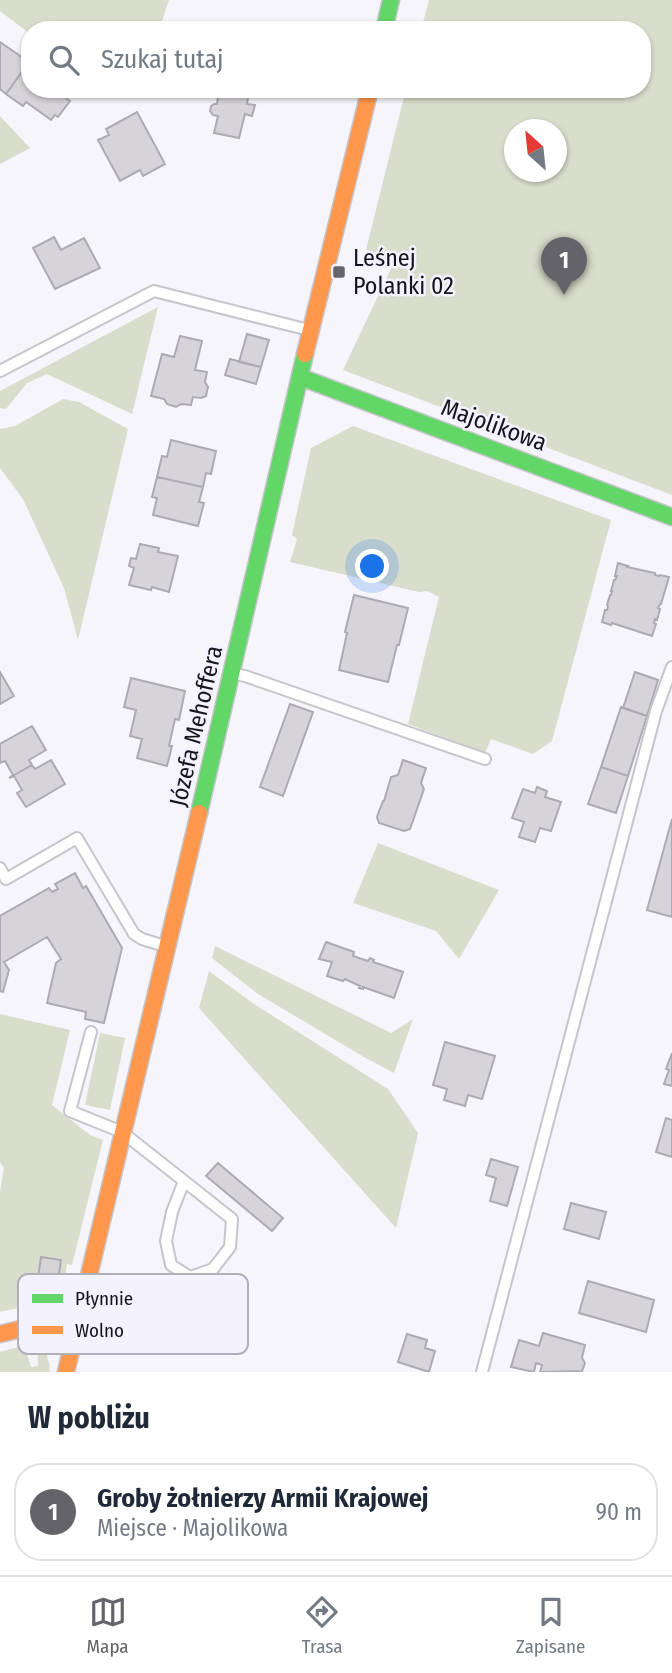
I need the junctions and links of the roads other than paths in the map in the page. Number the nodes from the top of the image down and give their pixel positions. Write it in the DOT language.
graph roads {
  1 [pos="391,0"];
  2 [pos="386,21"];
  3 [pos="368,98"];
  4 [pos="311,330"];
  5 [pos="0,371"];
  6 [pos="300,377"];
  7 [pos="672,517"];
  8 [pos="672,667"];
  9 [pos="232,673"];
  10 [pos="485,759"];
  11 [pos="0,868"];
  12 [pos="168,947"];
  13 [pos="91,1032"];
  14 [pos="122,1132"];
  15 [pos="184,1181"];
  16 [pos="88,1274"];
  17 [pos="186,1274"];
  18 [pos="199,1274"];
  19 [pos="18,1330"];
  20 [pos="0,1334"];
  21 [pos="70,1354"];
  22 [pos="66,1372"];
  23 [pos="482,1372"];
  1 -- 2 [label="street"];
  3 -- 4 [label="street, Józefa Mehoffera"];
  4 -- 5 [label="lane"];
  4 -- 6 [label="street, Józefa Mehoffera"];
  6 -- 7 [label="street, Majolikowa"];
  6 -- 9 [label="street, Józefa Mehoffera"];
  8 -- 23 [label="lane"];
  9 -- 10 [label="lane"];
  9 -- 12 [label="street, Józefa Mehoffera"];
  11 -- 12 [label="lane"];
  12 -- 14 [label="street, Józefa Mehoffera"];
  13 -- 14 [label="lane"];
  14 -- 15 [label="lane"];
  14 -- 16 [label="street, Józefa Mehoffera"];
  15 -- 17 [label="lane"];
  15 -- 18 [label="lane"];
  19 -- 20 [label="street"];
  21 -- 22 [label="street, Józefa Mehoffera"];
}
